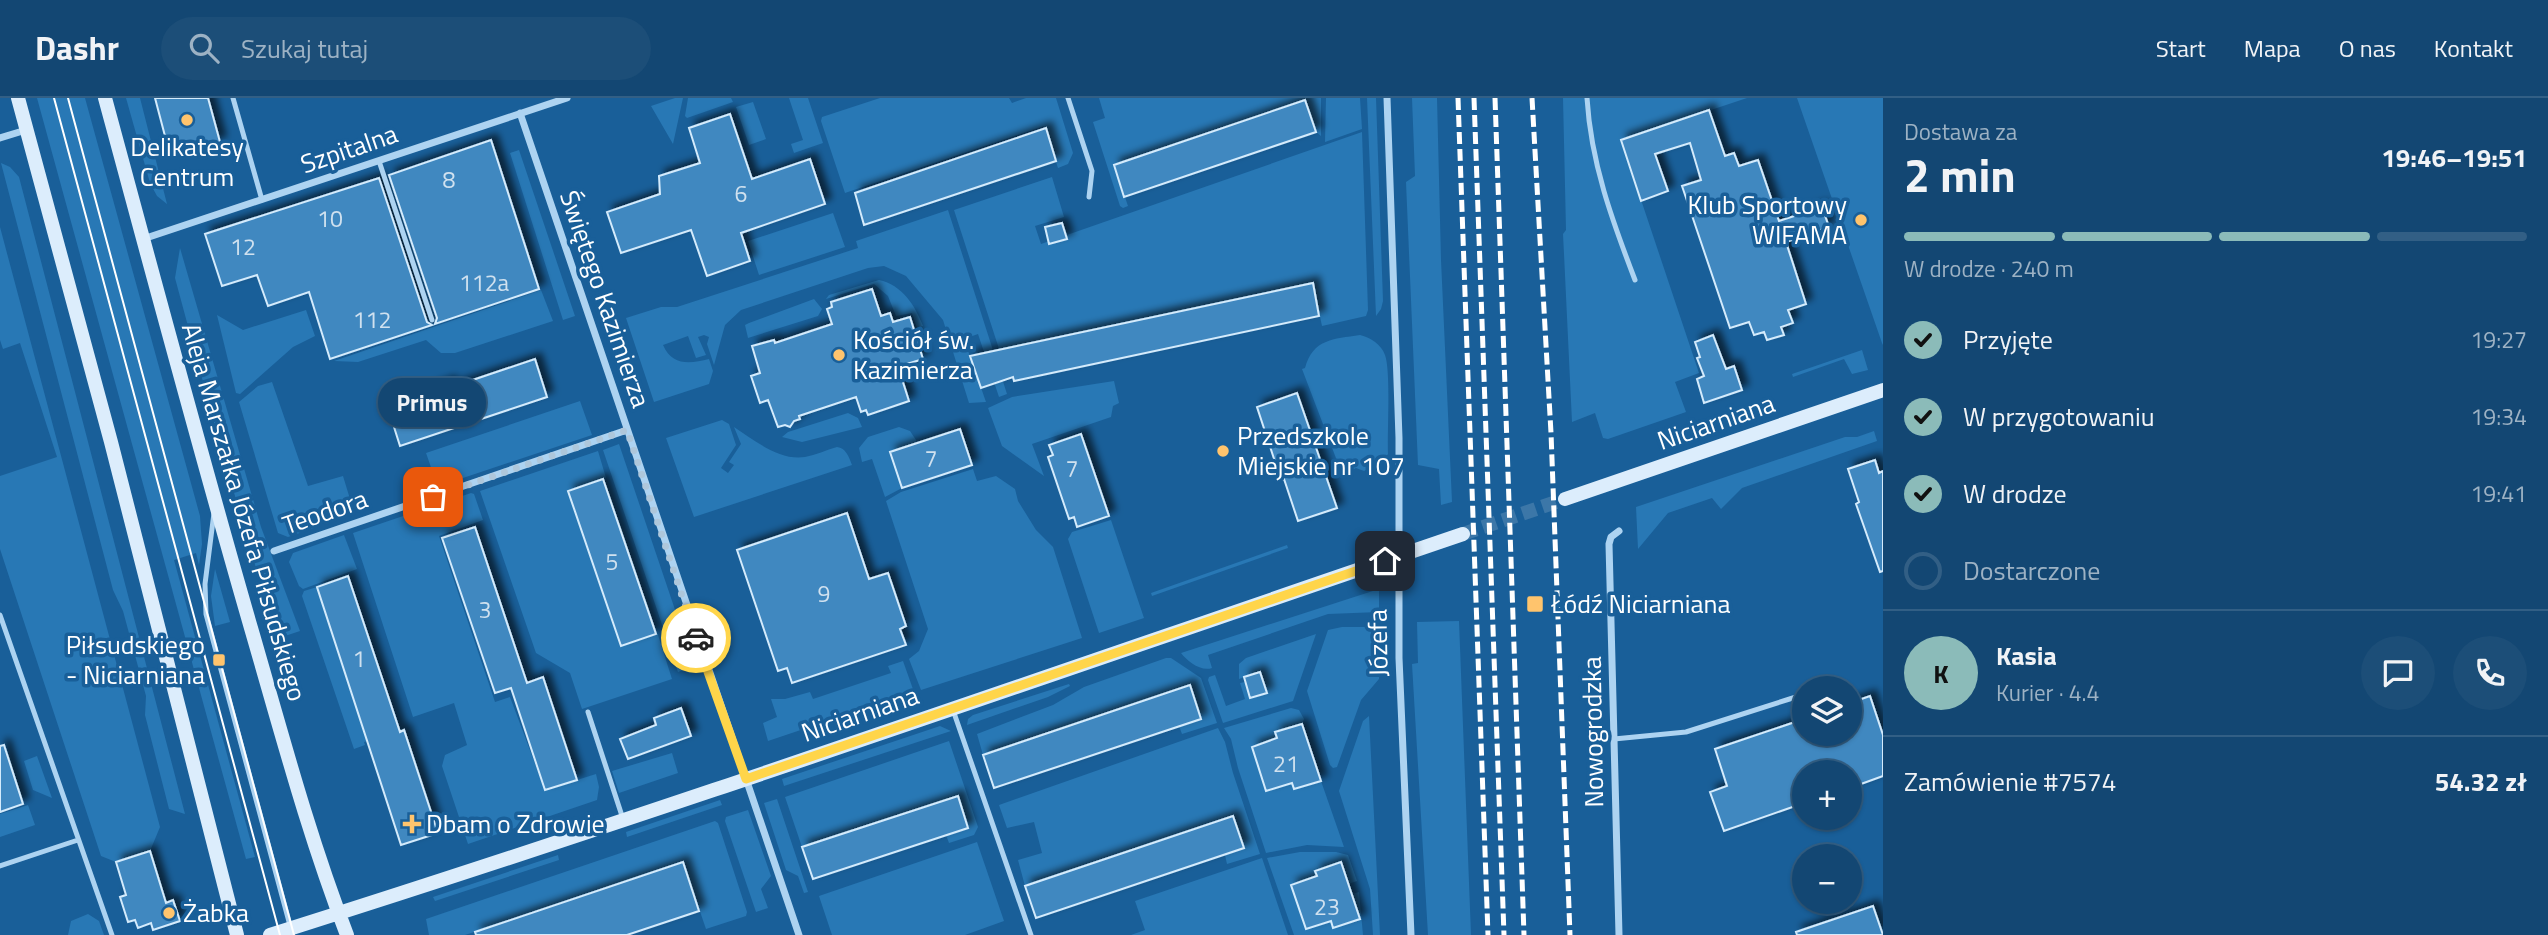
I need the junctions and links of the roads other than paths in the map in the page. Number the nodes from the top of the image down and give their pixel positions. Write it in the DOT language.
graph roads {
  1 [pos="18,98"];
  2 [pos="105,98"];
  3 [pos="233,98"];
  4 [pos="567,98"];
  5 [pos="1068,98"];
  6 [pos="1387,98"];
  7 [pos="1587,98"];
  8 [pos="520,113"];
  9 [pos="26,130"];
  10 [pos="0,138"];
  11 [pos="379,161"];
  12 [pos="1089,197"];
  13 [pos="262,200"];
  14 [pos="143,239"];
  15 [pos="1635,280"];
  16 [pos="432,320"];
  17 [pos="1883,390"];
  18 [pos="627,430"];
  19 [pos="1565,499"];
  20 [pos="215,501"];
  21 [pos="1619,531"];
  22 [pos="1463,534"];
  23 [pos="274,551"];
  24 [pos="0,615"];
  25 [pos="1792,698"];
  26 [pos="953,709"];
  27 [pos="588,712"];
  28 [pos="1614,739"];
  29 [pos="746,779"];
  30 [pos="623,820"];
  31 [pos="78,839"];
  32 [pos="0,866"];
  33 [pos="339,913"];
  34 [pos="291,932"];
  35 [pos="112,935"];
  36 [pos="237,935"];
  37 [pos="270,935"];
  38 [pos="347,935"];
  39 [pos="799,935"];
  40 [pos="1031,935"];
  41 [pos="1411,935"];
  42 [pos="1619,935"];
  1 -- 9 [label="main road"];
  2 -- 14 [label="main road, Aleja Marszałka Józefa Piłsudskiego"];
  3 -- 13 [label="lane"];
  4 -- 8 [label="street, Szpitalna"];
  5 -- 12 [label="lane"];
  6 -- 41 [label="street, Józefa"];
  7 -- 15 [label="lane"];
  8 -- 11 [label="street, Szpitalna"];
  8 -- 18 [label="street, Świętego Kazimierza"];
  9 -- 10 [label="street"];
  9 -- 36 [label="main road"];
  11 -- 13 [label="street, Szpitalna"];
  11 -- 16 [label="lane"];
  13 -- 14 [label="street, Szpitalna"];
  14 -- 20 [label="main road, Aleja Marszałka Józefa Piłsudskiego"];
  17 -- 19 [label="main road, Niciarniana"];
  18 -- 23 [label="street, Teodora"];
  18 -- 29 [label="street, Świętego Kazimierza"];
  20 -- 33 [label="main road, Aleja Marszałka Józefa Piłsudskiego"];
  20 -- 34 [label="lane"];
  21 -- 28 [label="street, Nowogrodzka"];
  22 -- 26 [label="main road, Niciarniana"];
  24 -- 31 [label="lane"];
  25 -- 28 [label="lane"];
  26 -- 29 [label="main road, Niciarniana"];
  26 -- 40 [label="lane"];
  27 -- 30 [label="lane"];
  28 -- 42 [label="street, Nowogrodzka"];
  29 -- 30 [label="main road, Niciarniana"];
  29 -- 39 [label="street, Świętego Kazimierza"];
  30 -- 33 [label="main road, Niciarniana"];
  31 -- 32 [label="lane"];
  31 -- 35 [label="lane"];
  33 -- 34 [label="main road, Niciarniana"];
  33 -- 38 [label="main road, Aleja Marszałka Józefa Piłsudskiego"];
  34 -- 37 [label="main road, Niciarniana"];
}
